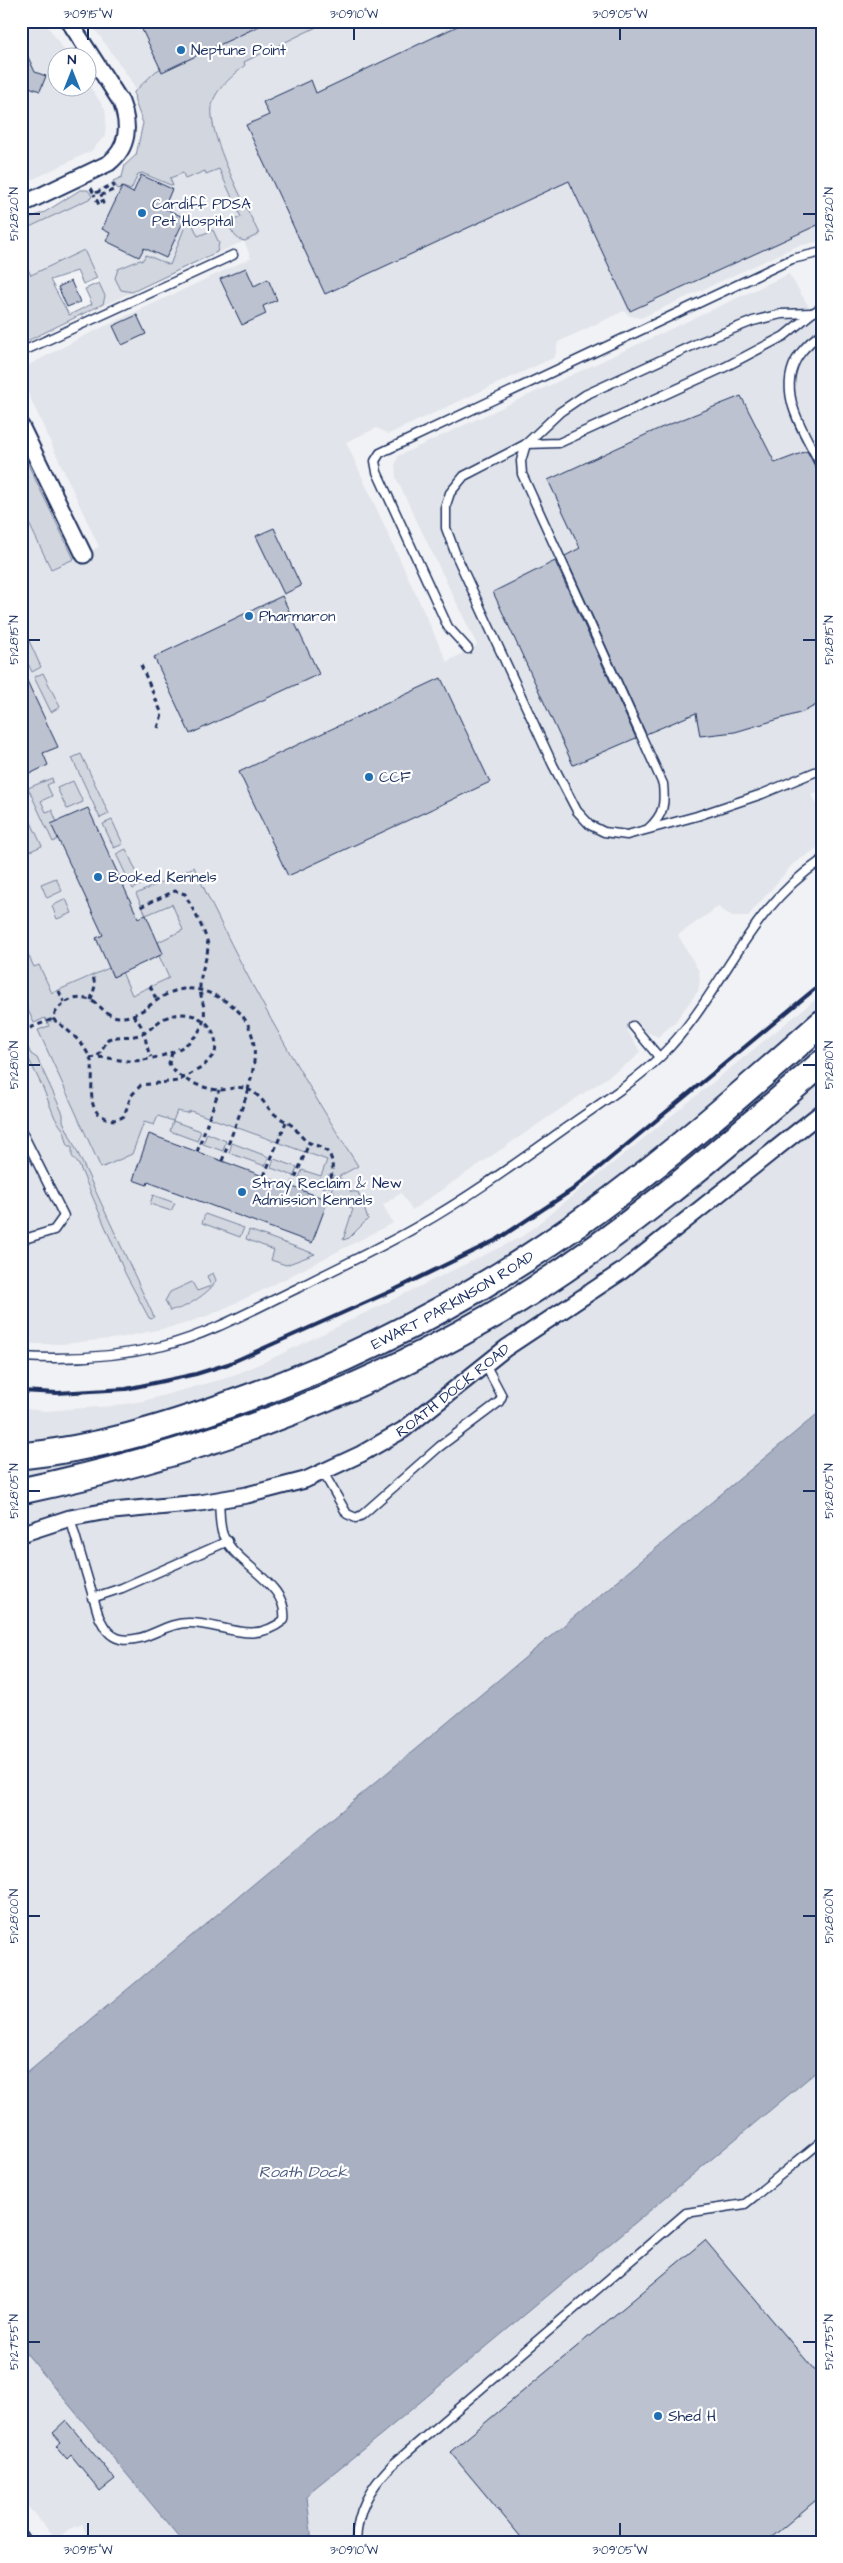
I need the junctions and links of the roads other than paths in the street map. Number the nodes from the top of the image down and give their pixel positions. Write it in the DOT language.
graph roads {
  1 [pos="68,21"];
  2 [pos="21,205"];
  3 [pos="822,252"];
  4 [pos="233,255"];
  5 [pos="822,308"];
  6 [pos="812,313"];
  7 [pos="822,334"];
  8 [pos="21,352"];
  9 [pos="21,426"];
  10 [pos="526,444"];
  11 [pos="822,467"];
  12 [pos="84,555"];
  13 [pos="468,649"];
  14 [pos="822,769"];
  15 [pos="648,829"];
  16 [pos="822,860"];
  17 [pos="822,1024"];
  18 [pos="633,1026"];
  19 [pos="659,1057"];
  20 [pos="822,1063"];
  21 [pos="822,1112"];
  22 [pos="21,1130"];
  23 [pos="21,1240"];
  24 [pos="21,1357"];
  25 [pos="485,1364"];
  26 [pos="21,1456"];
  27 [pos="323,1472"];
  28 [pos="21,1491"];
  29 [pos="219,1500"];
  30 [pos="70,1518"];
  31 [pos="21,1534"];
  32 [pos="228,1542"];
  33 [pos="92,1598"];
  34 [pos="822,2141"];
  35 [pos="356,2542"];
  1 -- 2 [label="street"];
  3 -- 13 [label="lane"];
  4 -- 8 [label="lane"];
  5 -- 6 [label="lane"];
  6 -- 10 [label="lane"];
  6 -- 10 [label="lane"];
  7 -- 11 [label="lane"];
  9 -- 12 [label="street"];
  10 -- 15 [label="lane"];
  10 -- 15 [label="lane"];
  14 -- 15 [label="lane"];
  16 -- 19 [label="lane"];
  17 -- 26 [label="main road, EWART PARKINSON ROAD"];
  18 -- 19 [label="lane"];
  19 -- 24 [label="lane"];
  20 -- 28 [label="main road, EWART PARKINSON ROAD"];
  21 -- 25 [label="street, ROATH DOCK ROAD"];
  22 -- 23 [label="lane"];
  25 -- 27 [label="street, ROATH DOCK ROAD"];
  25 -- 27 [label="lane"];
  27 -- 29 [label="street, ROATH DOCK ROAD"];
  29 -- 30 [label="street, ROATH DOCK ROAD"];
  29 -- 32 [label="lane"];
  30 -- 31 [label="street, ROATH DOCK ROAD"];
  30 -- 33 [label="lane"];
  32 -- 33 [label="lane"];
  32 -- 33 [label="lane"];
  34 -- 35 [label="lane"];
}
